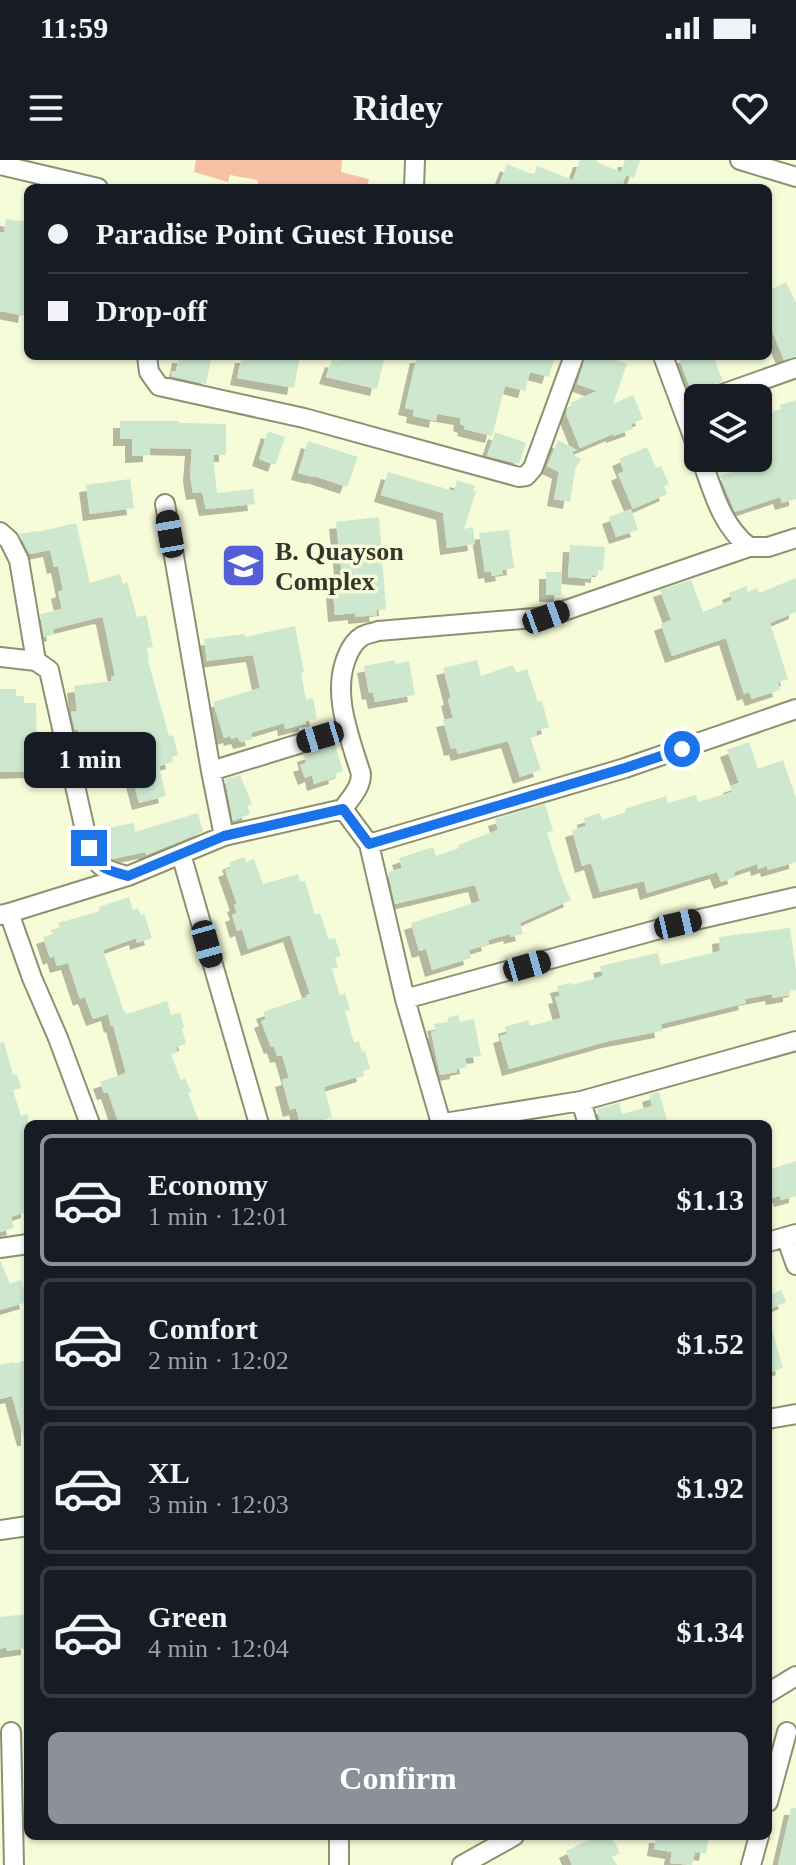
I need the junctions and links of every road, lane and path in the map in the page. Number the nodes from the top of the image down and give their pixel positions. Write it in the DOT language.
graph roads {
  1 [pos="415,160"];
  2 [pos="740,160"];
  3 [pos="0,165"];
  4 [pos="36,167"];
  5 [pos="796,177"];
  6 [pos="86,184"];
  7 [pos="414,184"];
  8 [pos="148,360"];
  9 [pos="573,360"];
  10 [pos="665,360"];
  11 [pos="796,368"];
  12 [pos="751,384"];
  13 [pos="684,395"];
  14 [pos="706,472"];
  15 [pos="165,504"];
  16 [pos="0,532"];
  17 [pos="796,538"];
  18 [pos="749,547"];
  19 [pos="0,657"];
  20 [pos="36,661"];
  21 [pos="796,709"];
  22 [pos="347,729"];
  23 [pos="211,771"];
  24 [pos="343,809"];
  25 [pos="224,836"];
  26 [pos="369,844"];
  27 [pos="181,854"];
  28 [pos="128,876"];
  29 [pos="796,897"];
  30 [pos="4,914"];
  31 [pos="405,999"];
  32 [pos="796,1041"];
  33 [pos="581,1101"];
  34 [pos="88,1120"];
  35 [pos="258,1120"];
  36 [pos="438,1120"];
  37 [pos="458,1120"];
  38 [pos="587,1120"];
  39 [pos="783,1238"];
  40 [pos="24,1245"];
  41 [pos="0,1248"];
  42 [pos="796,1265"];
  43 [pos="796,1414"];
  44 [pos="772,1418"];
  45 [pos="24,1527"];
  46 [pos="0,1530"];
  47 [pos="796,1676"];
  48 [pos="772,1691"];
  49 [pos="24,1723"];
  50 [pos="772,1727"];
  51 [pos="792,1732"];
  52 [pos="5,1733"];
  53 [pos="772,1790"];
  54 [pos="339,1840"];
  55 [pos="507,1840"];
  56 [pos="758,1840"];
  57 [pos="14,1865"];
  58 [pos="339,1865"];
  59 [pos="462,1865"];
  60 [pos="751,1865"];
  1 -- 7 [label="street"];
  2 -- 5 [label="street"];
  3 -- 4 [label="street"];
  4 -- 6 [label="street"];
  8 -- 9 [label="street"];
  10 -- 13 [label="street"];
  11 -- 12 [label="street"];
  14 -- 18 [label="street"];
  15 -- 23 [label="street"];
  16 -- 20 [label="street"];
  17 -- 18 [label="street"];
  18 -- 22 [label="street"];
  19 -- 20 [label="street"];
  20 -- 28 [label="street"];
  21 -- 26 [label="street"];
  22 -- 23 [label="street"];
  22 -- 24 [label="street"];
  23 -- 25 [label="street"];
  24 -- 25 [label="street"];
  24 -- 26 [label="street"];
  25 -- 27 [label="street"];
  26 -- 31 [label="street"];
  27 -- 28 [label="street"];
  27 -- 35 [label="street"];
  28 -- 30 [label="street"];
  29 -- 31 [label="street"];
  30 -- 34 [label="street"];
  31 -- 36 [label="street"];
  32 -- 33 [label="street"];
  33 -- 37 [label="street"];
  33 -- 38 [label="street"];
  39 -- 42 [label="street"];
  40 -- 41 [label="street"];
  43 -- 44 [label="street"];
  45 -- 46 [label="street"];
  47 -- 48 [label="street"];
  49 -- 52 [label="street"];
  50 -- 51 [label="street"];
  51 -- 53 [label="street"];
  52 -- 57 [label="street"];
  54 -- 58 [label="street"];
  55 -- 59 [label="street"];
  56 -- 60 [label="street"];
}
